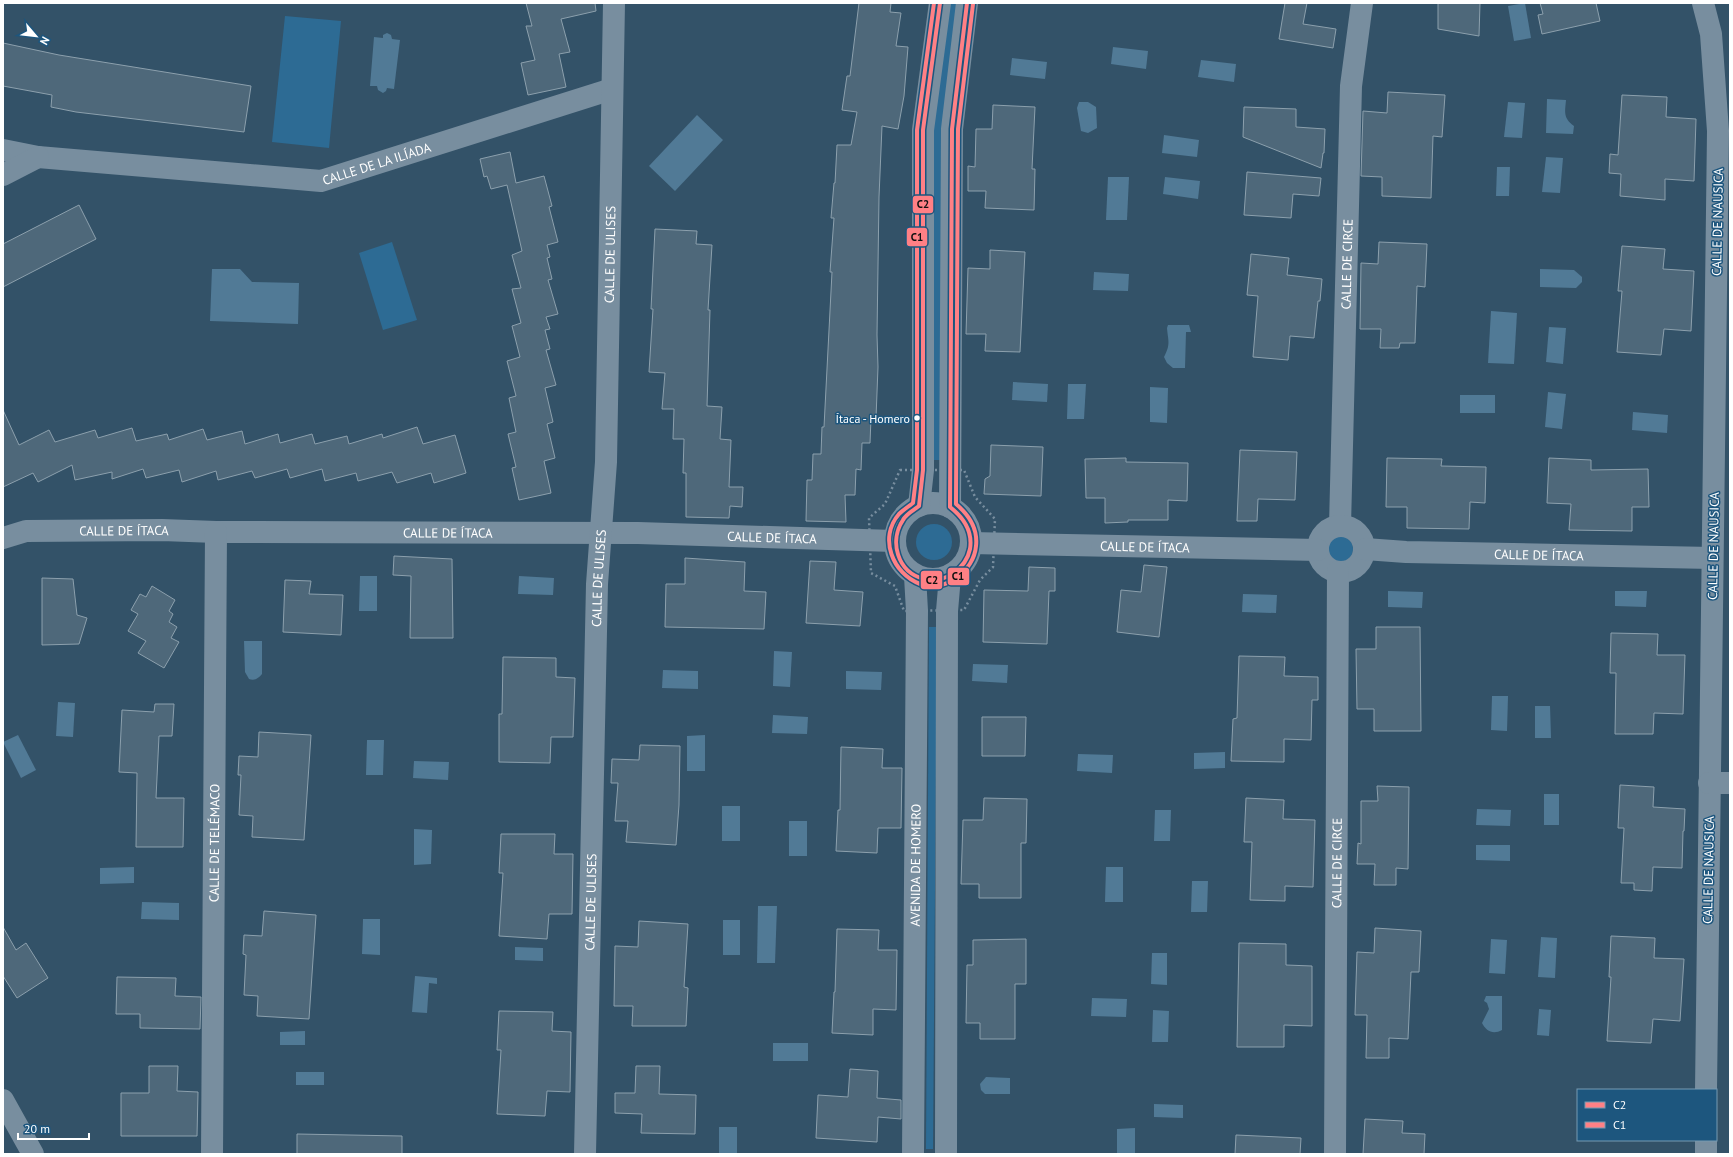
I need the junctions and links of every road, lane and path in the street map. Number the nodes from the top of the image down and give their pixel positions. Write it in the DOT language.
graph roads {
  1 [pos="614,3"];
  2 [pos="940,3"];
  3 [pos="966,3"];
  4 [pos="1362,3"];
  5 [pos="1703,3"];
  6 [pos="612,89"];
  7 [pos="3,150"];
  8 [pos="38,157"];
  9 [pos="3,175"];
  10 [pos="1722,411"];
  11 [pos="923,470"];
  12 [pos="950,470"];
  13 [pos="919,506"];
  14 [pos="950,507"];
  15 [pos="1340,526"];
  16 [pos="216,532"];
  17 [pos="601,533"];
  18 [pos="3,538"];
  19 [pos="870,541"];
  20 [pos="894,541"];
  21 [pos="971,543"];
  22 [pos="994,543"];
  23 [pos="1365,549"];
  24 [pos="1318,550"];
  25 [pos="1712,558"];
  26 [pos="1338,572"];
  27 [pos="915,576"];
  28 [pos="950,576"];
  29 [pos="948,610"];
  30 [pos="917,611"];
  31 [pos="1719,783"];
  32 [pos="1706,1089"];
  33 [pos="3,1100"];
  34 [pos="1706,1141"];
  35 [pos="33,1154"];
  36 [pos="212,1154"];
  37 [pos="585,1154"];
  38 [pos="913,1154"];
  39 [pos="946,1154"];
  40 [pos="1335,1154"];
  41 [pos="1706,1154"];
  1 -- 6 [label="street, CALLE DE ULISES"];
  2 -- 11 [label="street"];
  3 -- 12 [label="street"];
  4 -- 15 [label="street, CALLE DE CIRCE"];
  5 -- 10 [label="street, CALLE DE NAUSICA"];
  6 -- 8 [label="street, CALLE DE LA ILÍADA"];
  6 -- 17 [label="street, CALLE DE ULISES"];
  7 -- 8 [label="street, CALLE DE LA ILÍADA"];
  8 -- 9 [label="street"];
  10 -- 25 [label="street, CALLE DE NAUSICA"];
  11 -- 12 [label="path"];
  11 -- 13 [label="street"];
  11 -- 19 [label="path"];
  12 -- 14 [label="street"];
  12 -- 22 [label="path"];
  13 -- 14 [label="street"];
  13 -- 20 [label="street"];
  14 -- 21 [label="street"];
  15 -- 23 [label="street"];
  15 -- 24 [label="street"];
  16 -- 17 [label="street, CALLE DE ÍTACA"];
  16 -- 18 [label="street, CALLE DE ÍTACA"];
  16 -- 36 [label="street, CALLE DE TELÉMACO"];
  17 -- 19 [label="street, CALLE DE ÍTACA"];
  17 -- 37 [label="street, CALLE DE ULISES"];
  19 -- 20 [label="street, CALLE DE ÍTACA"];
  19 -- 30 [label="path"];
  20 -- 27 [label="street"];
  21 -- 22 [label="street, CALLE DE ÍTACA"];
  21 -- 28 [label="street"];
  22 -- 24 [label="street, CALLE DE ÍTACA"];
  22 -- 29 [label="path"];
  23 -- 25 [label="street, CALLE DE ÍTACA"];
  23 -- 26 [label="street"];
  24 -- 26 [label="street"];
  25 -- 31 [label="street, CALLE DE NAUSICA"];
  26 -- 40 [label="street, CALLE DE CIRCE"];
  27 -- 28 [label="street"];
  27 -- 30 [label="street, AVENIDA DE HOMERO"];
  28 -- 29 [label="street"];
  29 -- 30 [label="path"];
  29 -- 39 [label="street"];
  30 -- 38 [label="street, AVENIDA DE HOMERO"];
  31 -- 32 [label="street, CALLE DE NAUSICA"];
  33 -- 35 [label="street"];
  34 -- 41 [label="street"];
}
